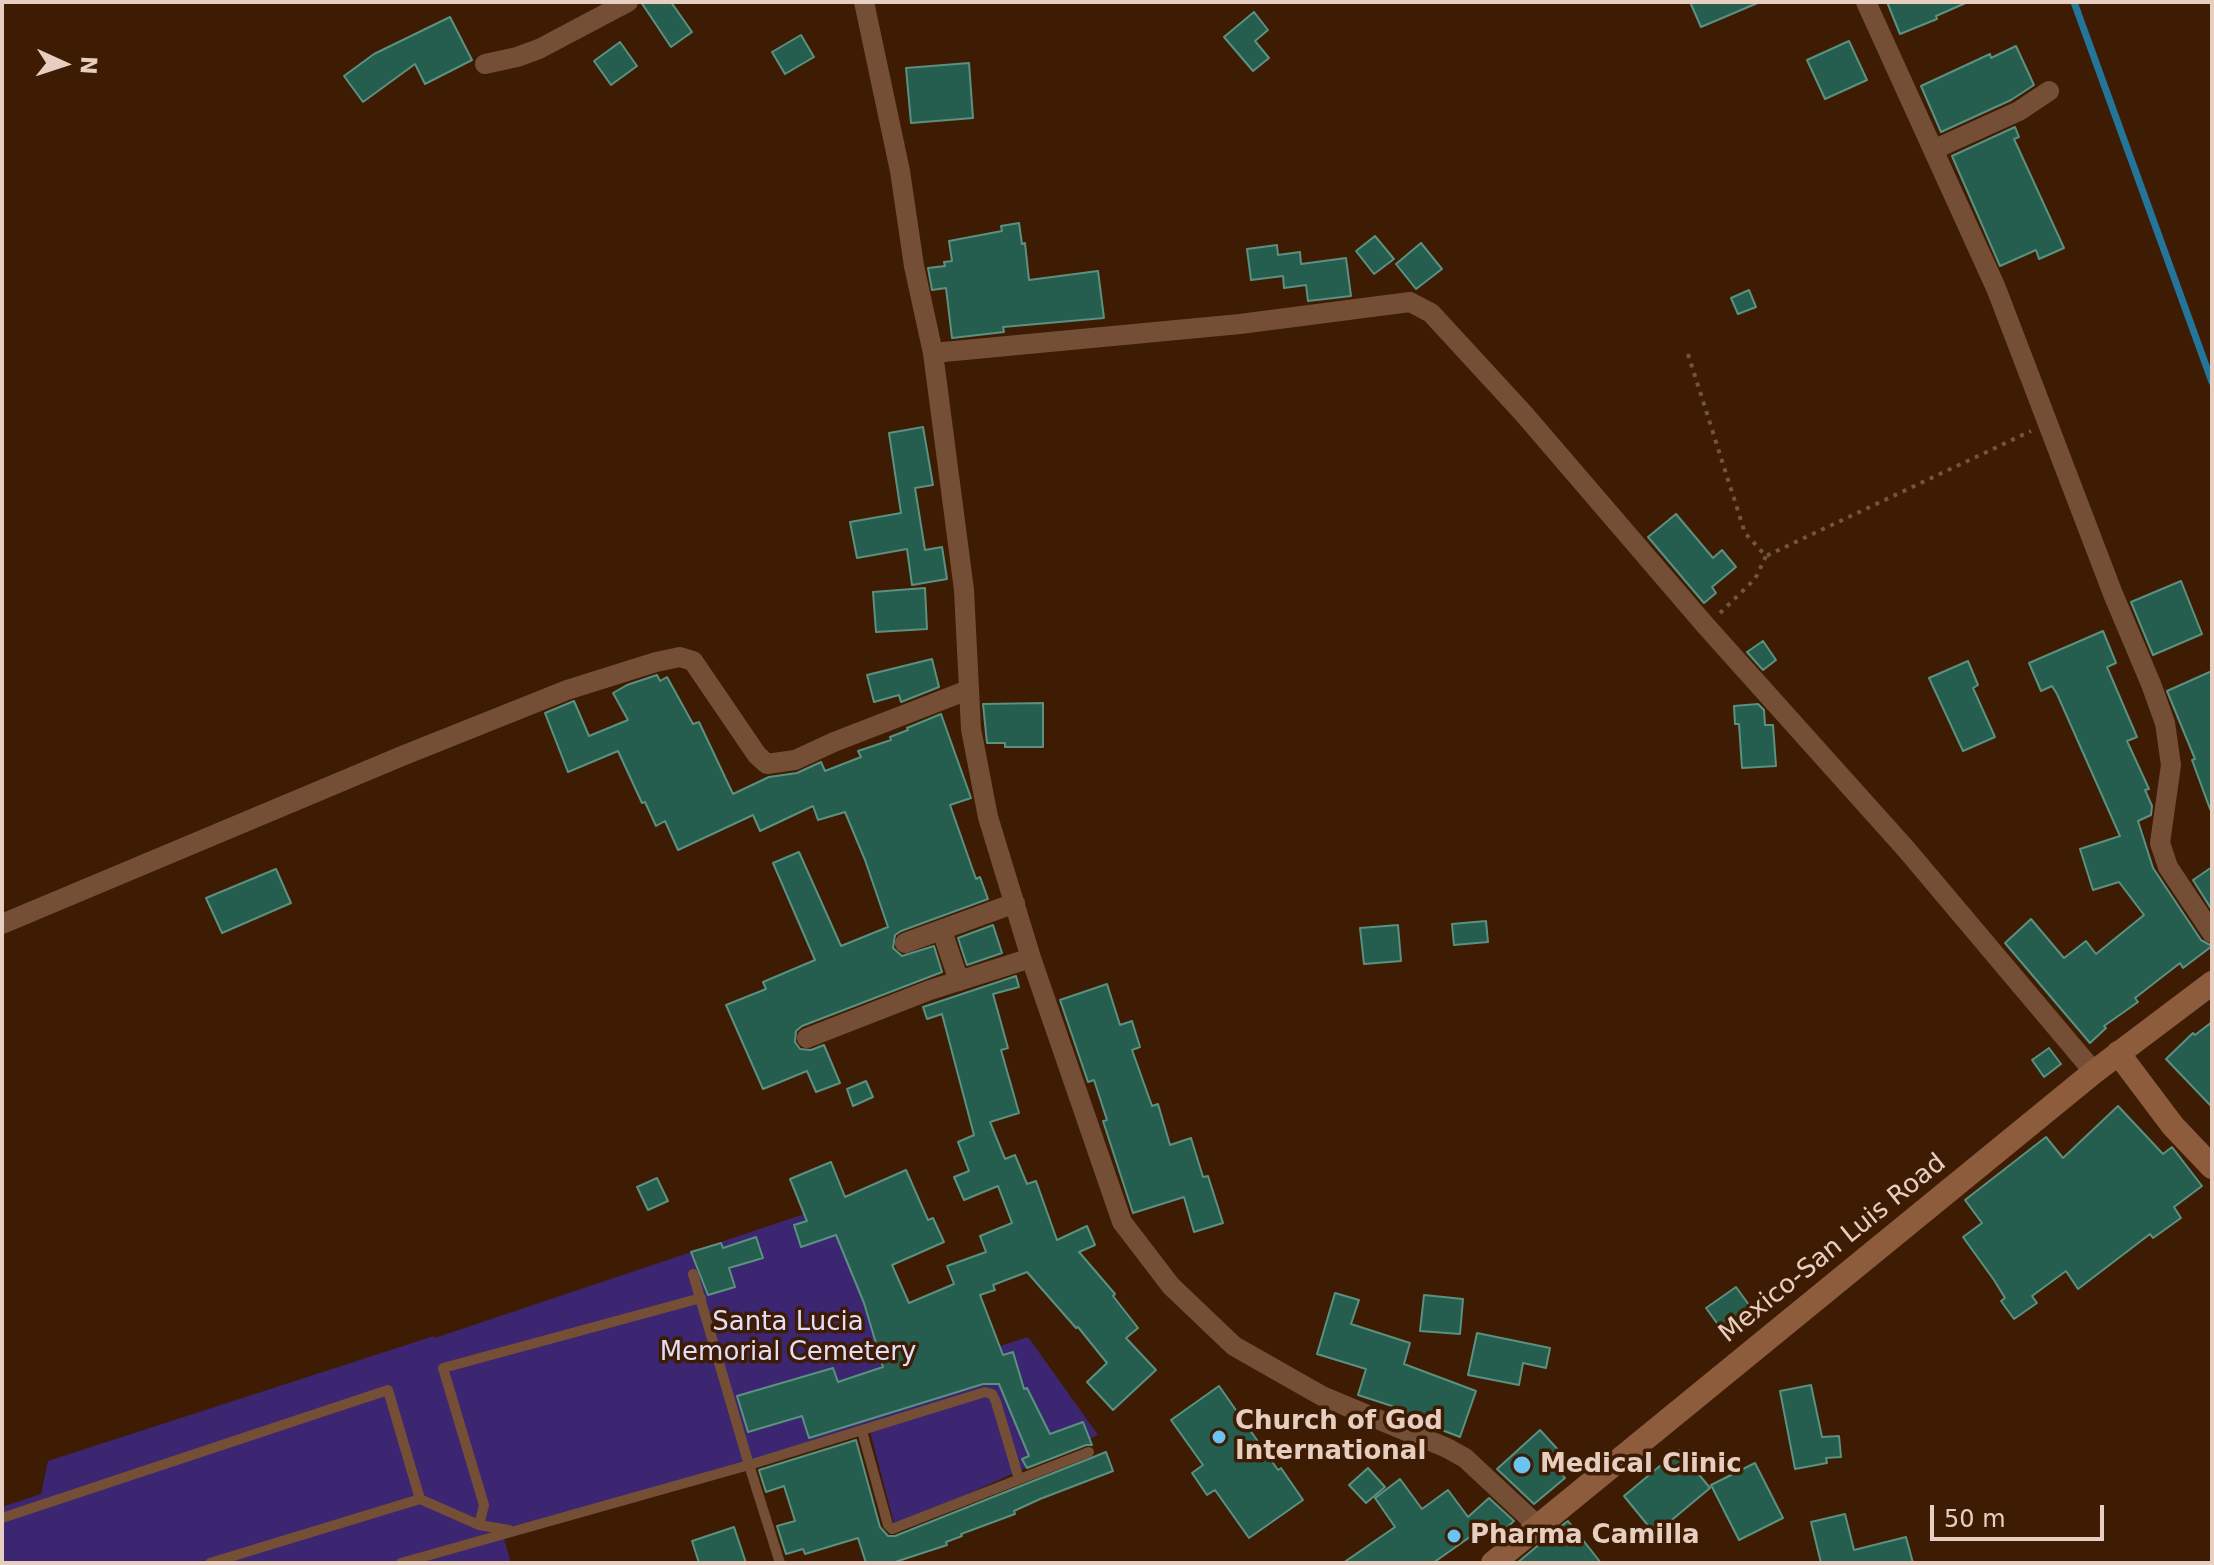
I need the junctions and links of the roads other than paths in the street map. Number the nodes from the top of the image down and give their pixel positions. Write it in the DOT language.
graph roads {
  1 [pos="628,2"];
  2 [pos="864,2"];
  3 [pos="1866,2"];
  4 [pos="485,64"];
  5 [pos="2049,91"];
  6 [pos="1935,149"];
  7 [pos="933,353"];
  8 [pos="968,690"];
  9 [pos="1015,903"];
  10 [pos="2,924"];
  11 [pos="942,931"];
  12 [pos="2212,933"];
  13 [pos="905,943"];
  14 [pos="1031,958"];
  15 [pos="959,981"];
  16 [pos="2212,983"];
  17 [pos="807,1038"];
  18 [pos="2118,1053"];
  19 [pos="2094,1072"];
  20 [pos="2212,1167"];
  21 [pos="693,1274"];
  22 [pos="701,1298"];
  23 [pos="862,1431"];
  24 [pos="1089,1452"];
  25 [pos="749,1465"];
  26 [pos="1019,1479"];
  27 [pos="420,1499"];
  28 [pos="2,1518"];
  29 [pos="479,1525"];
  30 [pos="1538,1526"];
  31 [pos="513,1531"];
  32 [pos="210,1563"];
  33 [pos="401,1563"];
  34 [pos="780,1563"];
  35 [pos="1493,1563"];
  1 -- 4 [label="street"];
  2 -- 7 [label="street"];
  3 -- 6 [label="street"];
  5 -- 6 [label="street"];
  6 -- 12 [label="street"];
  7 -- 8 [label="street"];
  7 -- 19 [label="street"];
  8 -- 9 [label="street"];
  8 -- 10 [label="street"];
  9 -- 11 [label="street"];
  9 -- 14 [label="street"];
  11 -- 13 [label="street"];
  11 -- 15 [label="street"];
  14 -- 15 [label="street"];
  14 -- 30 [label="street"];
  15 -- 17 [label="street"];
  16 -- 18 [label="main road, Mexico-San Luis Road"];
  18 -- 19 [label="main road, Mexico-San Luis Road"];
  18 -- 20 [label="main road"];
  19 -- 30 [label="main road, Mexico-San Luis Road"];
  21 -- 22 [label="lane"];
  22 -- 25 [label="lane"];
  22 -- 29 [label="lane"];
  23 -- 25 [label="lane"];
  23 -- 26 [label="lane"];
  23 -- 26 [label="lane"];
  24 -- 26 [label="lane"];
  25 -- 31 [label="lane"];
  25 -- 34 [label="lane"];
  27 -- 28 [label="lane"];
  27 -- 29 [label="lane"];
  27 -- 32 [label="lane"];
  29 -- 31 [label="lane"];
  30 -- 35 [label="main road, Mexico-San Luis Road"];
  31 -- 33 [label="lane"];
}
